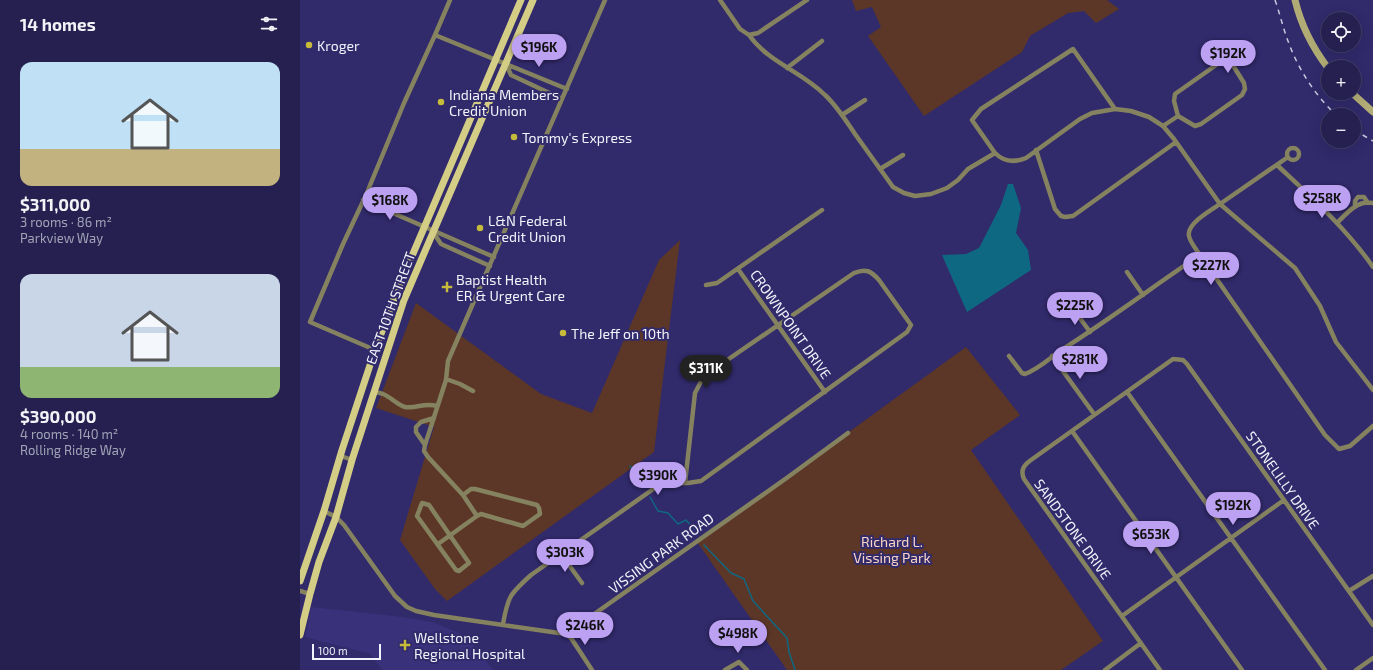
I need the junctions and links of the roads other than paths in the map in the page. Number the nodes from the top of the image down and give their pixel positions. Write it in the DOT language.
graph roads {
  1 [pos="450,0"];
  2 [pos="521,0"];
  3 [pos="533,0"];
  4 [pos="605,0"];
  5 [pos="720,0"];
  6 [pos="807,0"];
  7 [pos="1294,0"];
  8 [pos="749,34"];
  9 [pos="436,35"];
  10 [pos="822,41"];
  11 [pos="496,59"];
  12 [pos="1322,60"];
  13 [pos="506,64"];
  14 [pos="788,68"];
  15 [pos="567,89"];
  16 [pos="562,99"];
  17 [pos="864,100"];
  18 [pos="1360,100"];
  19 [pos="1115,109"];
  20 [pos="1373,112"];
  21 [pos="842,115"];
  22 [pos="1178,116"];
  23 [pos="1163,126"];
  24 [pos="1176,142"];
  25 [pos="1036,150"];
  26 [pos="995,153"];
  27 [pos="903,155"];
  28 [pos="1288,157"];
  29 [pos="1277,165"];
  30 [pos="880,169"];
  31 [pos="363,200"];
  32 [pos="1371,203"];
  33 [pos="1220,204"];
  34 [pos="1354,207"];
  35 [pos="822,210"];
  36 [pos="1337,223"];
  37 [pos="424,226"];
  38 [pos="433,232"];
  39 [pos="1200,255"];
  40 [pos="494,257"];
  41 [pos="490,266"];
  42 [pos="1373,267"];
  43 [pos="738,269"];
  44 [pos="1127,272"];
  45 [pos="706,285"];
  46 [pos="1143,295"];
  47 [pos="1074,310"];
  48 [pos="778,326"];
  49 [pos="1090,332"];
  50 [pos="375,350"];
  51 [pos="1009,356"];
  52 [pos="1052,356"];
  53 [pos="1169,361"];
  54 [pos="446,379"];
  55 [pos="1373,390"];
  56 [pos="374,392"];
  57 [pos="473,392"];
  58 [pos="825,392"];
  59 [pos="1127,392"];
  60 [pos="437,406"];
  61 [pos="1094,414"];
  62 [pos="434,418"];
  63 [pos="1373,426"];
  64 [pos="1072,431"];
  65 [pos="848,433"];
  66 [pos="425,445"];
  67 [pos="341,456"];
  68 [pos="352,460"];
  69 [pos="685,483"];
  70 [pos="463,495"];
  71 [pos="1284,500"];
  72 [pos="324,511"];
  73 [pos="477,516"];
  74 [pos="336,517"];
  75 [pos="450,535"];
  76 [pos="1231,538"];
  77 [pos="438,544"];
  78 [pos="561,554"];
  79 [pos="1373,576"];
  80 [pos="1176,577"];
  81 [pos="300,581"];
  82 [pos="582,583"];
  83 [pos="300,591"];
  84 [pos="1349,591"];
  85 [pos="310,594"];
  86 [pos="1122,616"];
  87 [pos="503,624"];
  88 [pos="1373,625"];
  89 [pos="566,634"];
  90 [pos="300,635"];
  91 [pos="1141,643"];
  92 [pos="1373,658"];
  93 [pos="592,670"];
  94 [pos="725,670"];
  95 [pos="747,670"];
  96 [pos="1104,670"];
  97 [pos="1160,670"];
  98 [pos="1242,670"];
  99 [pos="1325,670"];
  100 [pos="1356,670"];
  1 -- 9 [label="street"];
  2 -- 11 [label="main road, EAST 10TH STREET"];
  3 -- 13 [label="main road, EAST 10TH STREET"];
  4 -- 15 [label="street"];
  5 -- 8 [label="street"];
  6 -- 8 [label="street"];
  7 -- 12 [label="main road"];
  8 -- 14 [label="street"];
  9 -- 11 [label="street"];
  9 -- 31 [label="street"];
  10 -- 14 [label="street"];
  11 -- 13 [label="street"];
  11 -- 37 [label="main road, EAST 10TH STREET"];
  13 -- 15 [label="street"];
  13 -- 16 [label="street"];
  13 -- 38 [label="main road, EAST 10TH STREET"];
  14 -- 21 [label="street"];
  15 -- 16 [label="street"];
  16 -- 40 [label="street"];
  17 -- 21 [label="street"];
  18 -- 20 [label="main road"];
  19 -- 23 [label="street"];
  19 -- 25 [label="street"];
  19 -- 26 [label="street"];
  21 -- 30 [label="street"];
  22 -- 22 [label="street"];
  22 -- 23 [label="street"];
  23 -- 24 [label="street"];
  24 -- 25 [label="street"];
  24 -- 33 [label="street"];
  25 -- 26 [label="street"];
  26 -- 30 [label="street"];
  27 -- 30 [label="street"];
  28 -- 29 [label="street"];
  29 -- 33 [label="street"];
  29 -- 36 [label="street"];
  31 -- 37 [label="street"];
  31 -- 50 [label="street"];
  32 -- 34 [label="street"];
  32 -- 34 [label="street"];
  33 -- 39 [label="street"];
  33 -- 55 [label="street"];
  34 -- 36 [label="street"];
  35 -- 43 [label="street"];
  36 -- 42 [label="street"];
  37 -- 38 [label="street"];
  37 -- 50 [label="main road, EAST 10TH STREET"];
  38 -- 40 [label="street"];
  38 -- 41 [label="street"];
  38 -- 56 [label="main road, EAST 10TH STREET"];
  39 -- 46 [label="street"];
  39 -- 63 [label="street"];
  40 -- 41 [label="street"];
  41 -- 54 [label="street"];
  43 -- 45 [label="street"];
  43 -- 48 [label="street, CROWNPOINT DRIVE"];
  44 -- 46 [label="street"];
  46 -- 49 [label="street"];
  47 -- 49 [label="street"];
  48 -- 58 [label="street, CROWNPOINT DRIVE"];
  48 -- 58 [label="street"];
  48 -- 69 [label="street"];
  49 -- 52 [label="street"];
  50 -- 67 [label="main road, EAST 10TH STREET"];
  51 -- 52 [label="street"];
  52 -- 61 [label="street"];
  53 -- 59 [label="street, SANDSTONE DRIVE"];
  53 -- 71 [label="street, STONELILLY DRIVE"];
  54 -- 57 [label="street"];
  54 -- 60 [label="street"];
  56 -- 60 [label="street"];
  56 -- 68 [label="main road, EAST 10TH STREET"];
  58 -- 69 [label="street"];
  59 -- 61 [label="street, SANDSTONE DRIVE"];
  59 -- 76 [label="street"];
  60 -- 62 [label="street"];
  61 -- 64 [label="street, SANDSTONE DRIVE"];
  62 -- 66 [label="street"];
  62 -- 66 [label="street"];
  64 -- 80 [label="street"];
  64 -- 86 [label="street, SANDSTONE DRIVE"];
  65 -- 89 [label="street, VISSING PARK ROAD"];
  66 -- 70 [label="street"];
  67 -- 68 [label="street"];
  67 -- 72 [label="main road, EAST 10TH STREET"];
  68 -- 74 [label="main road, EAST 10TH STREET"];
  69 -- 78 [label="street"];
  70 -- 73 [label="street"];
  70 -- 73 [label="street"];
  71 -- 76 [label="street"];
  71 -- 84 [label="street, STONELILLY DRIVE"];
  72 -- 74 [label="street"];
  72 -- 81 [label="main road, EAST 10TH STREET"];
  73 -- 75 [label="street"];
  74 -- 85 [label="main road, EAST 10TH STREET"];
  74 -- 87 [label="street"];
  75 -- 77 [label="street"];
  75 -- 77 [label="street"];
  75 -- 77 [label="street"];
  76 -- 80 [label="street"];
  76 -- 99 [label="street"];
  78 -- 82 [label="street"];
  78 -- 87 [label="street"];
  79 -- 84 [label="street"];
  80 -- 86 [label="street"];
  80 -- 98 [label="street"];
  83 -- 85 [label="street"];
  84 -- 88 [label="street, STONELILLY DRIVE"];
  85 -- 90 [label="main road, EAST 10TH STREET"];
  86 -- 91 [label="street, SANDSTONE DRIVE"];
  87 -- 89 [label="street"];
  89 -- 93 [label="street"];
  91 -- 96 [label="street"];
  91 -- 97 [label="street, SANDSTONE DRIVE"];
  92 -- 100 [label="street"];
  94 -- 95 [label="street"];
}
